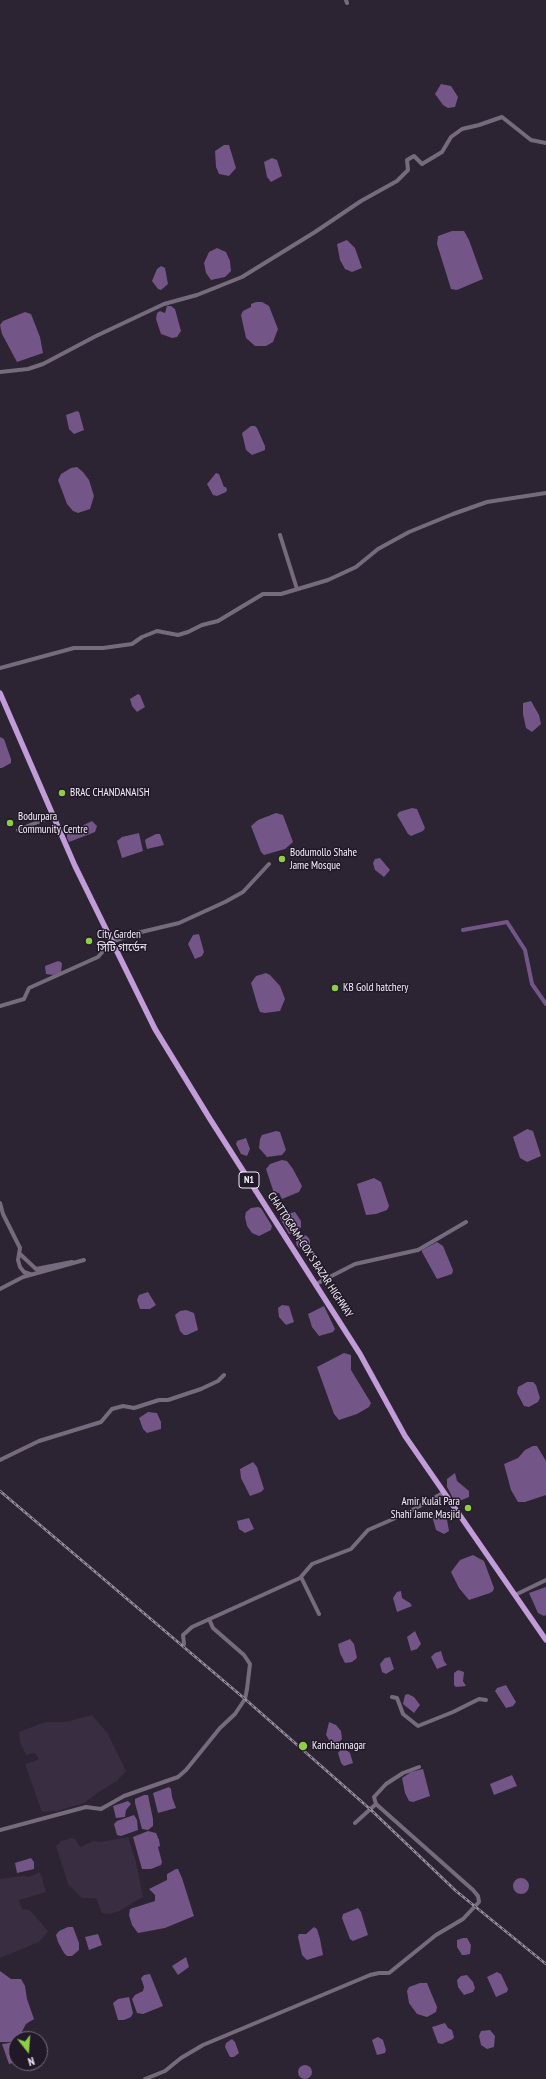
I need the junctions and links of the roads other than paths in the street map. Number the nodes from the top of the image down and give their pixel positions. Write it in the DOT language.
graph roads {
  1 [pos="546,143"];
  2 [pos="0,372"];
  3 [pos="546,493"];
  4 [pos="280,536"];
  5 [pos="298,588"];
  6 [pos="0,668"];
  7 [pos="0,693"];
  8 [pos="53,816"];
  9 [pos="18,830"];
  10 [pos="269,864"];
  11 [pos="111,942"];
  12 [pos="0,1006"];
  13 [pos="0,1203"];
  14 [pos="466,1222"];
  15 [pos="20,1254"];
  16 [pos="84,1260"];
  17 [pos="79,1262"];
  18 [pos="31,1274"];
  19 [pos="316,1284"];
  20 [pos="0,1289"];
  21 [pos="224,1375"];
  22 [pos="0,1460"];
  23 [pos="443,1493"];
  24 [pos="301,1577"];
  25 [pos="546,1580"];
  26 [pos="515,1595"];
  27 [pos="319,1614"];
  28 [pos="209,1619"];
  29 [pos="546,1640"];
  30 [pos="184,1644"];
  31 [pos="392,1697"];
  32 [pos="486,1700"];
  33 [pos="419,1767"];
  34 [pos="376,1804"];
  35 [pos="355,1823"];
  36 [pos="0,1830"];
  37 [pos="146,2079"];
  1 -- 2 [label="street"];
  3 -- 5 [label="street"];
  4 -- 5 [label="street"];
  5 -- 6 [label="street"];
  7 -- 8 [label="highway, CHATTOGRAM-COX'S BAZAR HIGHWAY / N1"];
  8 -- 9 [label="street"];
  8 -- 11 [label="highway, CHATTOGRAM-COX'S BAZAR HIGHWAY / N1"];
  10 -- 11 [label="street"];
  11 -- 12 [label="street"];
  11 -- 19 [label="highway, CHATTOGRAM-COX'S BAZAR HIGHWAY / N1"];
  13 -- 15 [label="street"];
  14 -- 19 [label="street"];
  15 -- 17 [label="street"];
  15 -- 18 [label="street"];
  16 -- 17 [label="street"];
  17 -- 18 [label="street"];
  18 -- 20 [label="street"];
  19 -- 23 [label="highway, CHATTOGRAM-COX'S BAZAR HIGHWAY / N1"];
  21 -- 22 [label="street"];
  23 -- 24 [label="street"];
  23 -- 26 [label="highway, CHATTOGRAM-COX'S BAZAR HIGHWAY / N1"];
  24 -- 27 [label="street"];
  24 -- 28 [label="street"];
  25 -- 26 [label="street"];
  26 -- 29 [label="highway, CHATTOGRAM-COX'S BAZAR HIGHWAY / N1"];
  28 -- 30 [label="street"];
  28 -- 36 [label="street"];
  31 -- 32 [label="street"];
  33 -- 34 [label="street"];
  34 -- 35 [label="street"];
  34 -- 37 [label="street"];
}
